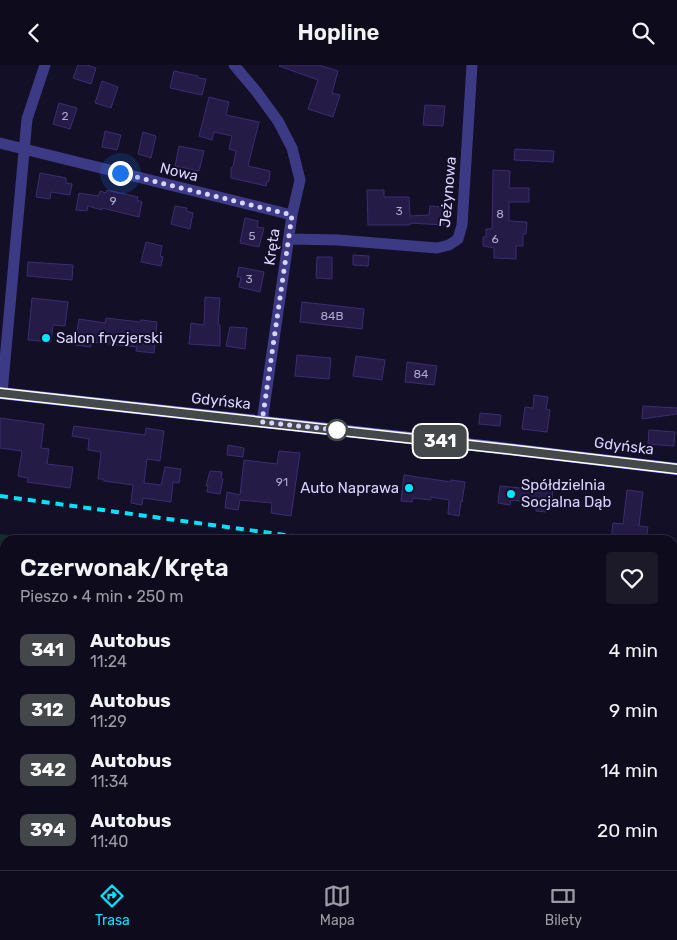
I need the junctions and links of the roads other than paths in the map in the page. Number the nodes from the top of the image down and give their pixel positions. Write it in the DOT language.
graph roads {
  1 [pos="45,65"];
  2 [pos="234,65"];
  3 [pos="472,65"];
  4 [pos="0,143"];
  5 [pos="24,149"];
  6 [pos="292,215"];
  7 [pos="288,239"];
  8 [pos="1,393"];
  9 [pos="262,422"];
  10 [pos="677,469"];
  1 -- 5 [label="street"];
  2 -- 6 [label="street, Kręta"];
  3 -- 7 [label="street, Jeżynowa"];
  4 -- 5 [label="street, Nowa"];
  5 -- 6 [label="street, Nowa"];
  5 -- 8 [label="street"];
  6 -- 7 [label="street, Kręta"];
  7 -- 9 [label="street, Kręta"];
  8 -- 9 [label="main road, Gdyńska"];
  9 -- 10 [label="main road, Gdyńska"];
}
